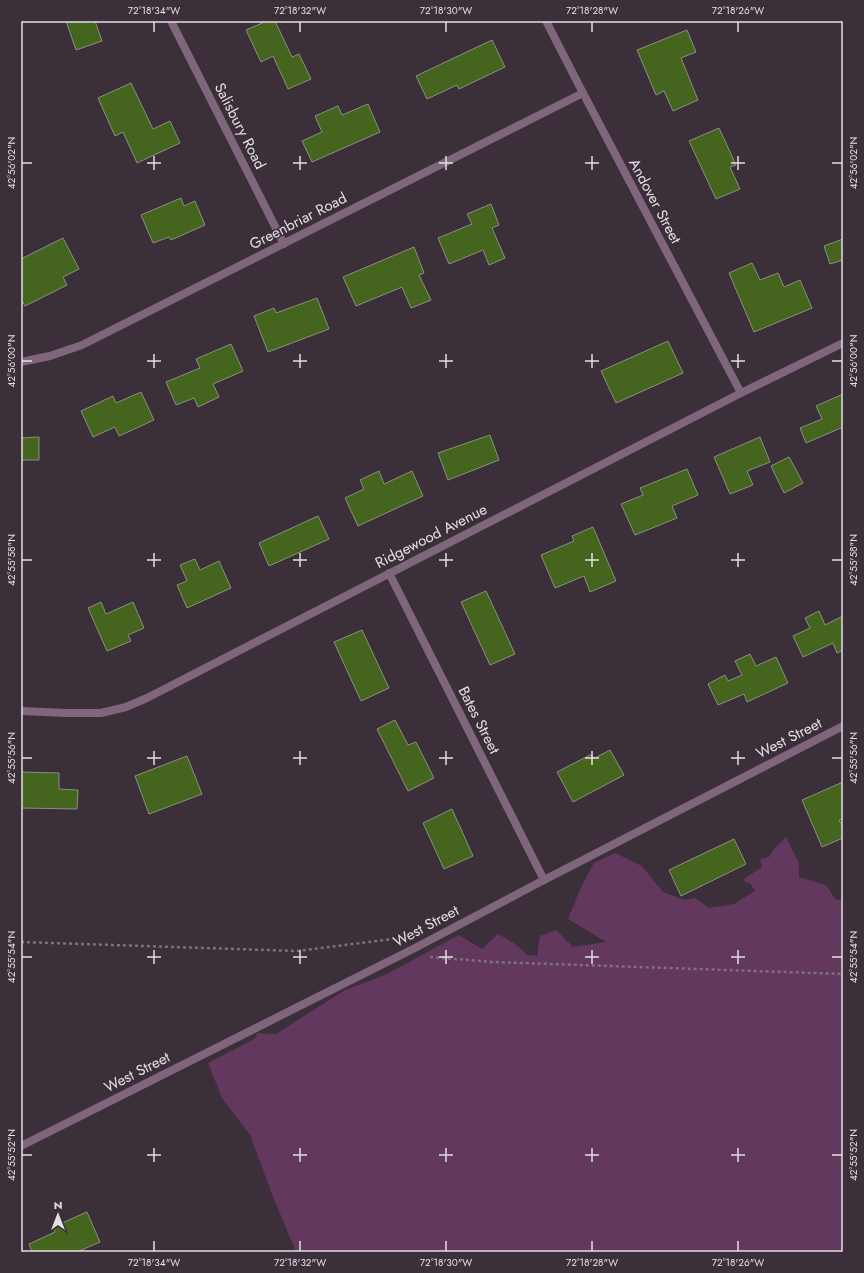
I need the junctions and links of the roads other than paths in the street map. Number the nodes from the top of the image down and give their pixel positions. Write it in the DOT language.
graph roads {
  1 [pos="171,21"];
  2 [pos="546,21"];
  3 [pos="583,93"];
  4 [pos="284,244"];
  5 [pos="843,343"];
  6 [pos="21,362"];
  7 [pos="741,393"];
  8 [pos="389,573"];
  9 [pos="21,711"];
  10 [pos="843,726"];
  11 [pos="544,880"];
  12 [pos="21,1146"];
  1 -- 4 [label="street, Salisbury Road"];
  2 -- 3 [label="street, Andover Street"];
  3 -- 4 [label="street, Greenbriar Road"];
  3 -- 7 [label="street, Andover Street"];
  4 -- 6 [label="street, Greenbriar Road"];
  5 -- 7 [label="street, Ridgewood Avenue"];
  7 -- 8 [label="street, Ridgewood Avenue"];
  8 -- 9 [label="street, Ridgewood Avenue"];
  8 -- 11 [label="street, Bates Street"];
  10 -- 11 [label="street, West Street"];
  11 -- 12 [label="street, West Street"];
}
